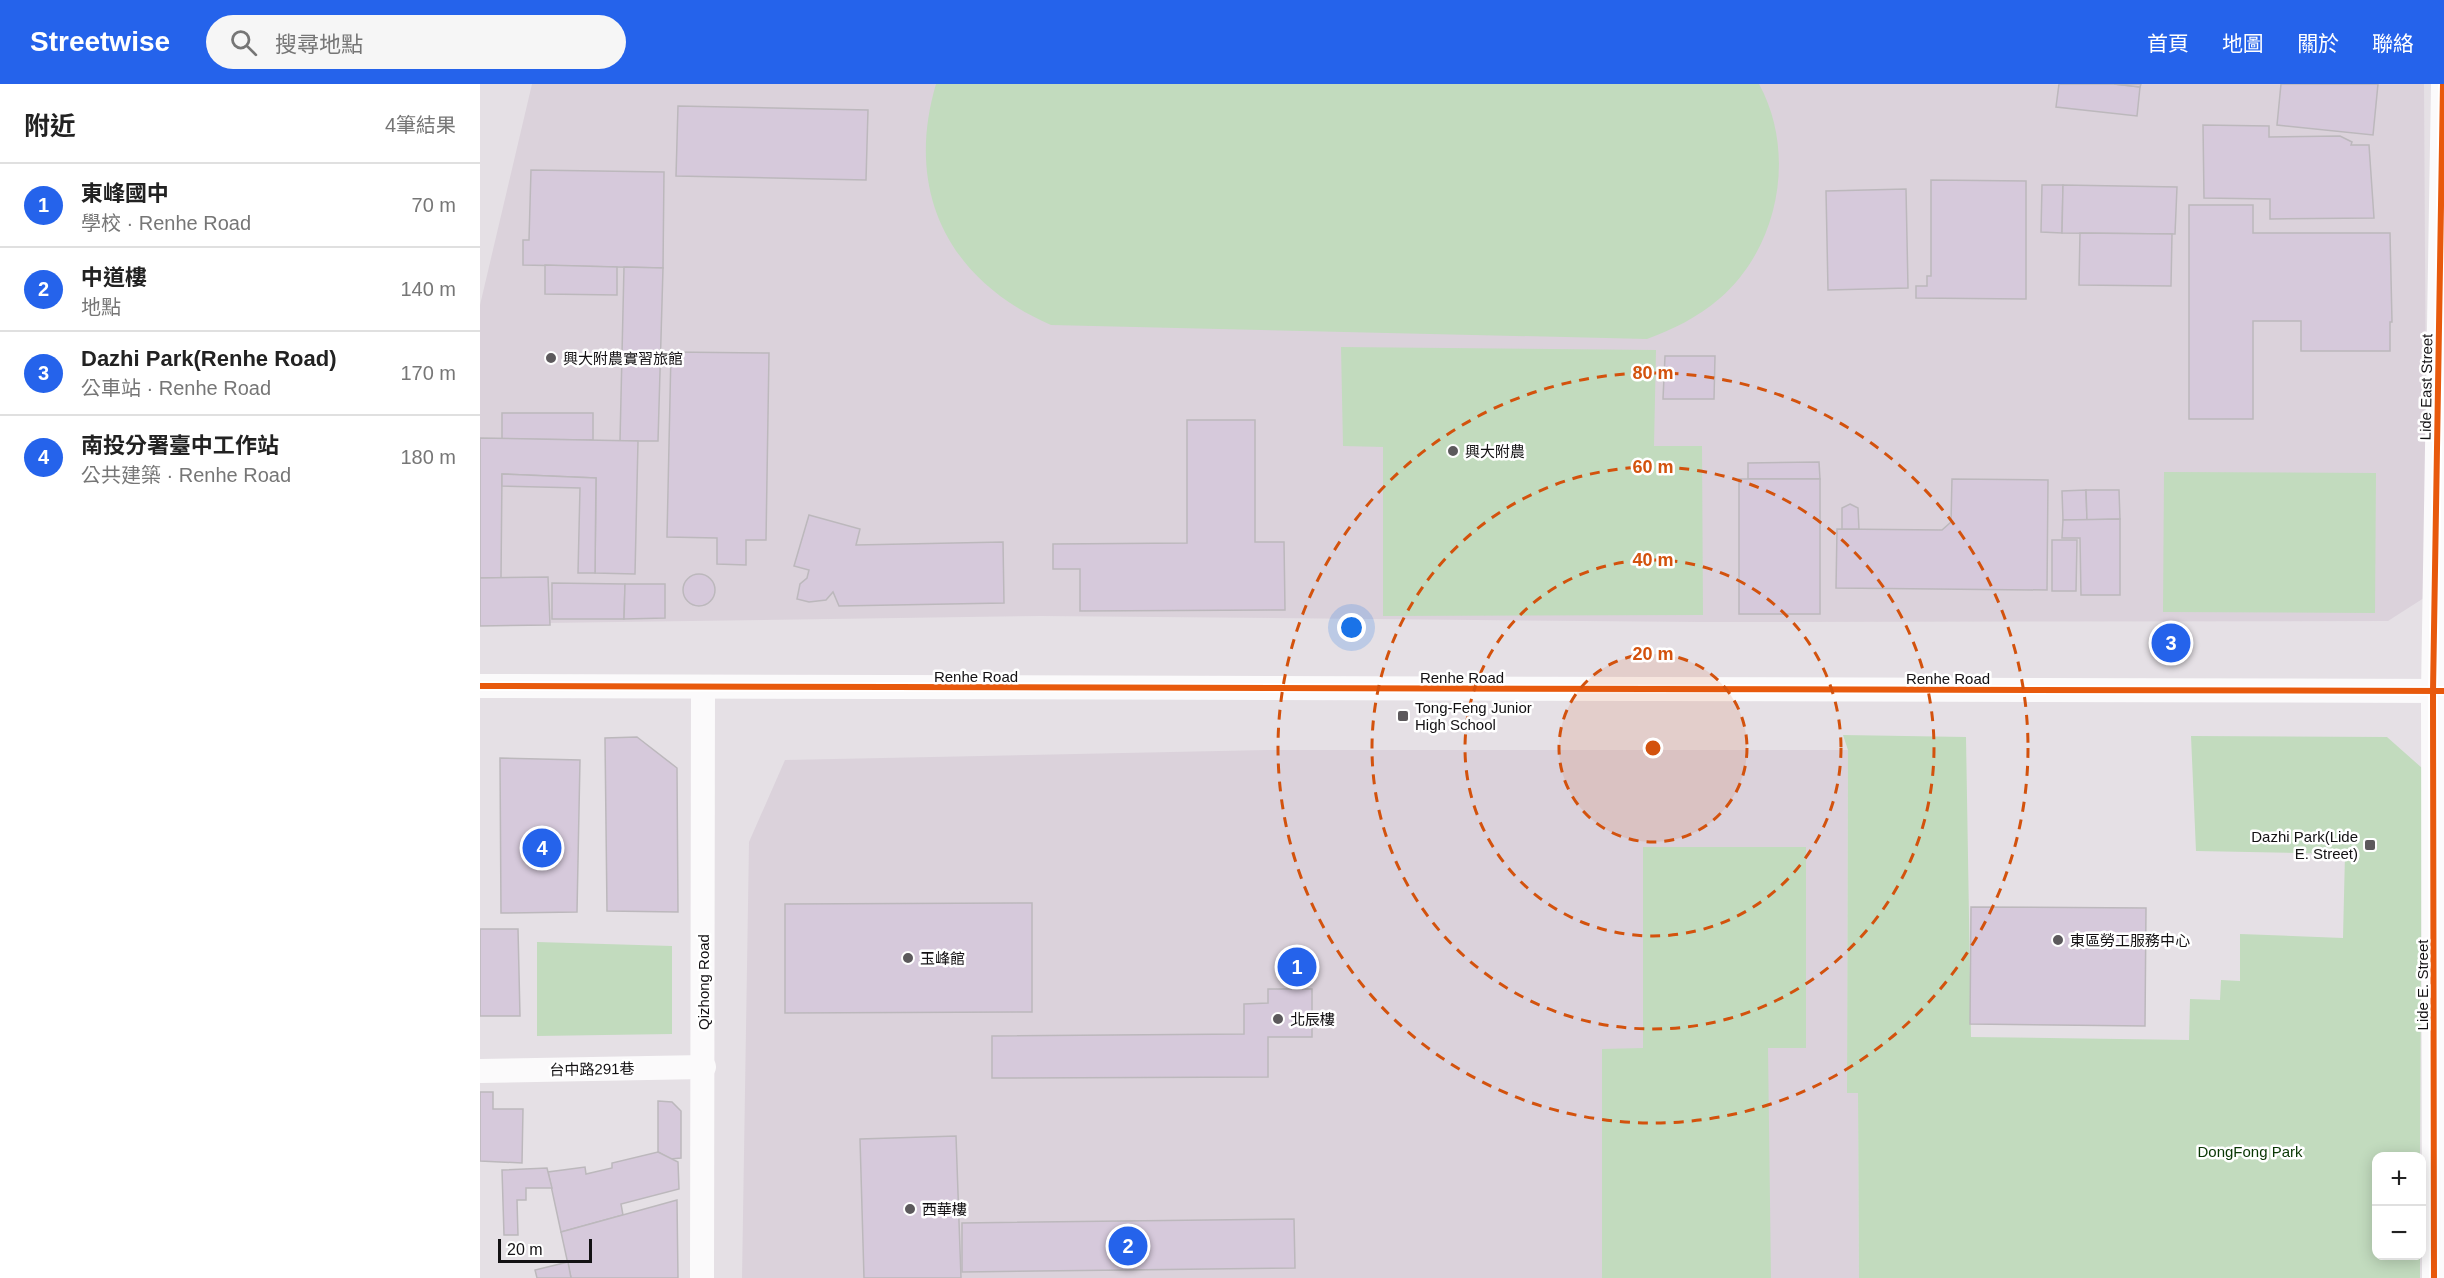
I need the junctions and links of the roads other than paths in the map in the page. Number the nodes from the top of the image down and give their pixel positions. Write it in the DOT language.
graph roads {
  1 [pos="2443,84"];
  2 [pos="480,686"];
  3 [pos="703,687"];
  4 [pos="2439,691"];
  5 [pos="704,1067"];
  6 [pos="480,1071"];
  7 [pos="702,1278"];
  8 [pos="2434,1278"];
  1 -- 4 [label="street, Lide East Street"];
  2 -- 3 [label="street, Renhe Road"];
  3 -- 4 [label="street, Renhe Road"];
  3 -- 5 [label="street, Qizhong Road"];
  4 -- 8 [label="street, Lide E. Street"];
  5 -- 6 [label="street, 台中路291巷"];
  5 -- 7 [label="street, Qizhong Road"];
}
